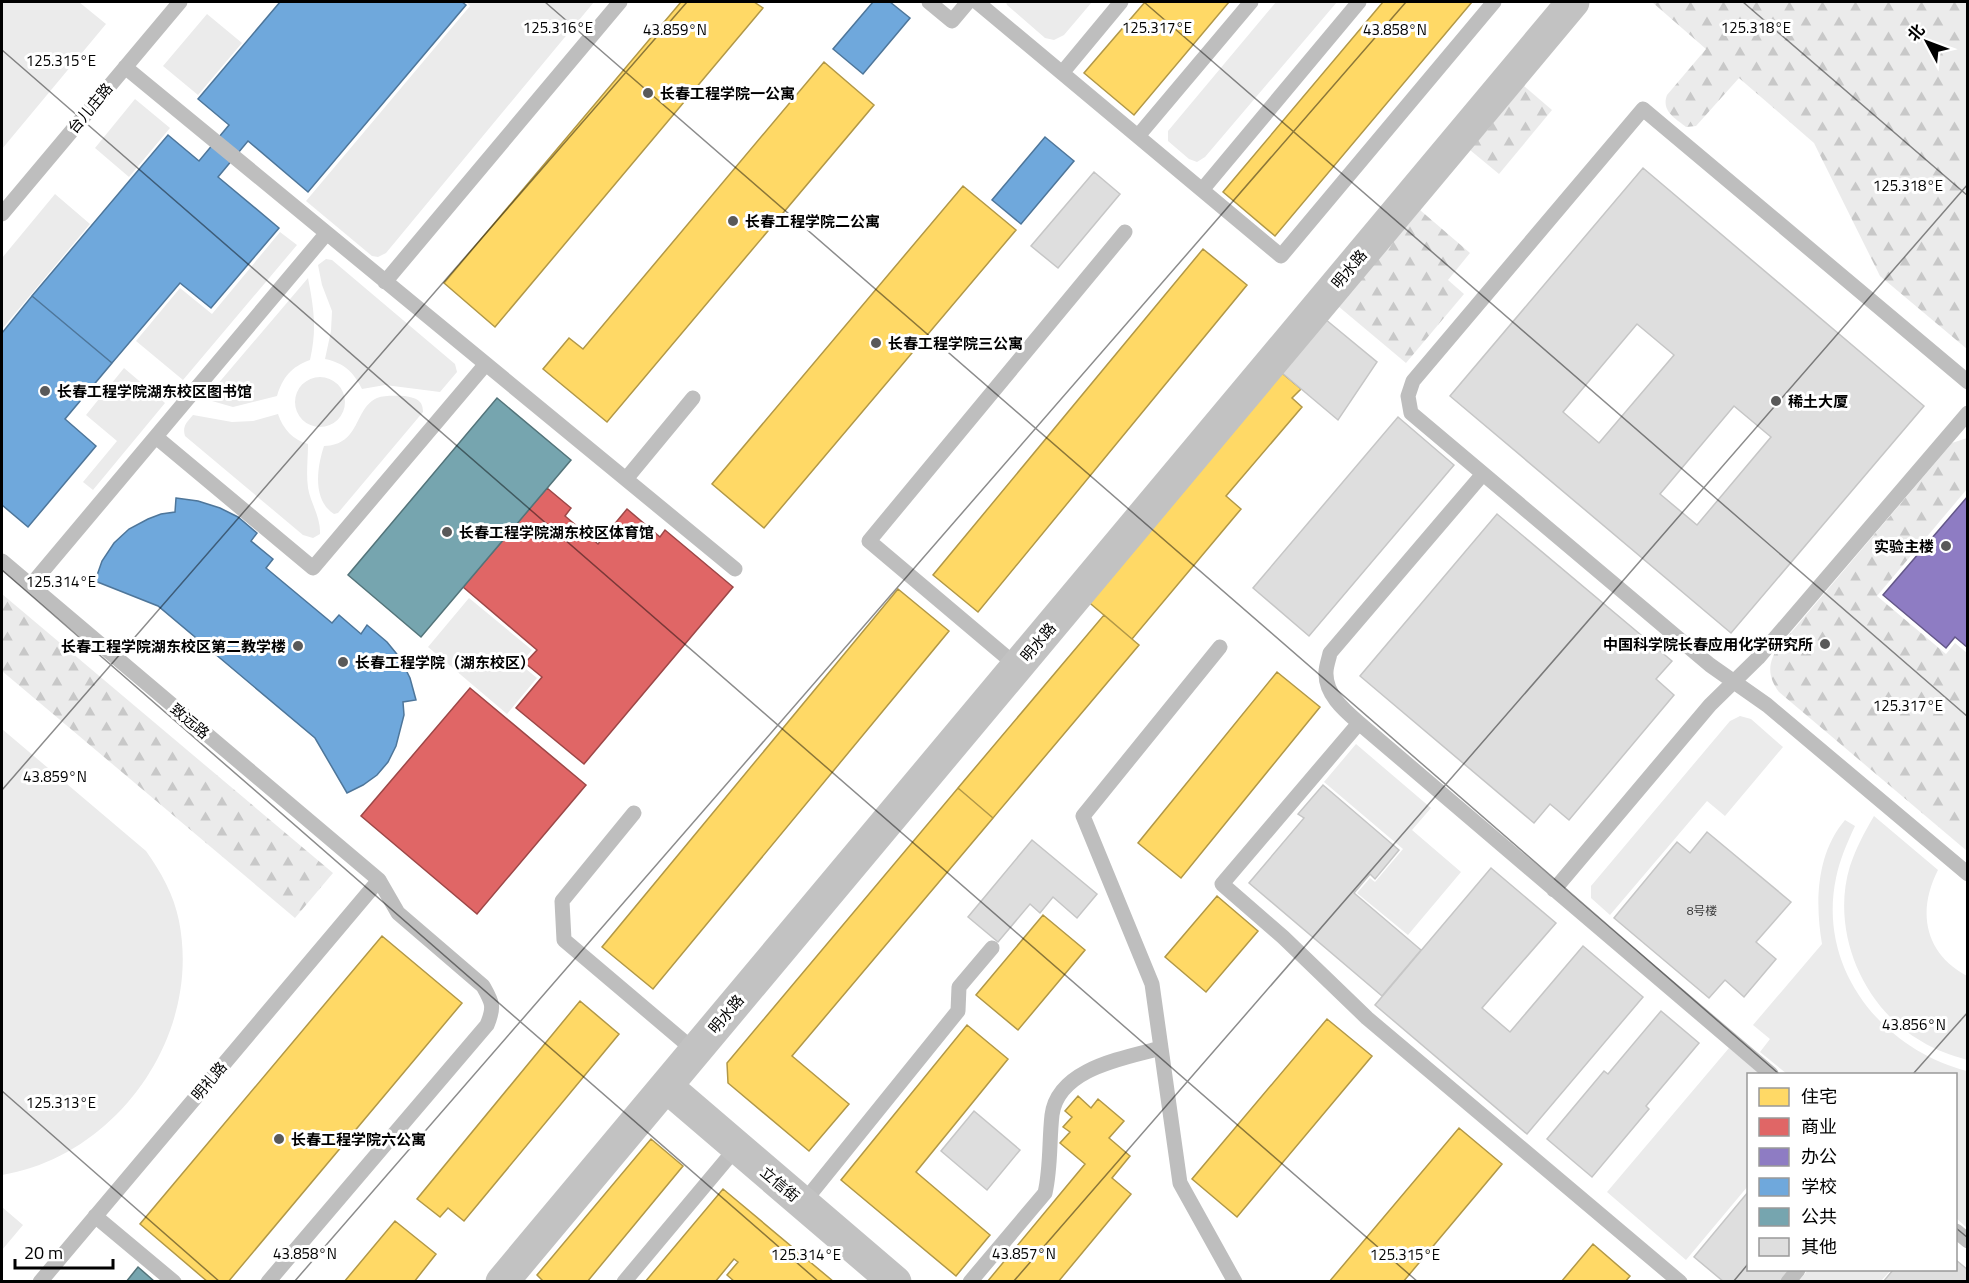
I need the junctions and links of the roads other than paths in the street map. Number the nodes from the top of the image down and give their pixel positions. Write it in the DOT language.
graph roads {
  1 [pos="180,2"];
  2 [pos="620,2"];
  3 [pos="929,2"];
  4 [pos="968,2"];
  5 [pos="977,2"];
  6 [pos="1121,2"];
  7 [pos="1251,2"];
  8 [pos="1359,2"];
  9 [pos="1494,2"];
  10 [pos="1563,5"];
  11 [pos="125,67"];
  12 [pos="1062,72"];
  13 [pos="1138,136"];
  14 [pos="1202,190"];
  15 [pos="2,214"];
  16 [pos="1125,232"];
  17 [pos="326,234"];
  18 [pos="386,282"];
  19 [pos="485,365"];
  20 [pos="1968,382"];
  21 [pos="693,398"];
  22 [pos="1968,413"];
  23 [pos="156,437"];
  24 [pos="1482,475"];
  25 [pos="626,480"];
  26 [pos="2,561"];
  27 [pos="735,569"];
  28 [pos="31,585"];
  29 [pos="1220,647"];
  30 [pos="1017,666"];
  31 [pos="1734,682"];
  32 [pos="1359,723"];
  33 [pos="634,813"];
  34 [pos="1968,874"];
  35 [pos="379,880"];
  36 [pos="1554,890"];
  37 [pos="992,948"];
  38 [pos="1161,1048"];
  39 [pos="695,1051"];
  40 [pos="1770,1073"];
  41 [pos="666,1086"];
  42 [pos="737,1147"];
  43 [pos="802,1203"];
  44 [pos="95,1216"];
  45 [pos="883,1278"];
  46 [pos="1231,1279"];
  47 [pos="40,1281"];
  48 [pos="174,1281"];
  49 [pos="268,1281"];
  50 [pos="502,1281"];
  51 [pos="624,1281"];
  52 [pos="970,1281"];
  53 [pos="1680,1281"];
  1 -- 11 [label="lane, 台儿庄路"];
  2 -- 18 [label="lane"];
  3 -- 4 [label="lane"];
  5 -- 12 [label="lane"];
  6 -- 12 [label="lane"];
  7 -- 13 [label="lane"];
  8 -- 14 [label="lane"];
  9 -- 14 [label="lane"];
  10 -- 30 [label="street, 明水路"];
  11 -- 15 [label="lane, 台儿庄路"];
  11 -- 17 [label="lane"];
  12 -- 13 [label="lane"];
  13 -- 14 [label="lane"];
  16 -- 30 [label="lane"];
  17 -- 18 [label="lane"];
  17 -- 23 [label="lane"];
  18 -- 19 [label="lane"];
  19 -- 23 [label="lane"];
  19 -- 25 [label="lane"];
  20 -- 24 [label="lane"];
  21 -- 25 [label="lane"];
  22 -- 31 [label="lane"];
  23 -- 28 [label="lane"];
  24 -- 31 [label="lane"];
  24 -- 32 [label="lane"];
  25 -- 27 [label="lane"];
  26 -- 28 [label="lane, 致远路"];
  28 -- 35 [label="lane, 致远路"];
  29 -- 38 [label="lane"];
  30 -- 39 [label="street, 明水路"];
  31 -- 34 [label="lane"];
  31 -- 36 [label="lane"];
  32 -- 36 [label="lane"];
  32 -- 53 [label="lane"];
  33 -- 39 [label="lane"];
  35 -- 44 [label="lane, 明礼路"];
  35 -- 49 [label="lane, 致远路"];
  36 -- 40 [label="lane"];
  37 -- 43 [label="lane"];
  38 -- 46 [label="lane"];
  38 -- 52 [label="lane"];
  39 -- 41 [label="street, 明水路"];
  41 -- 42 [label="street, 立信街"];
  41 -- 50 [label="street, 明水路"];
  42 -- 43 [label="street, 立信街"];
  42 -- 51 [label="lane"];
  43 -- 45 [label="street, 立信街"];
  44 -- 47 [label="lane, 明礼路"];
  44 -- 48 [label="lane"];
}
